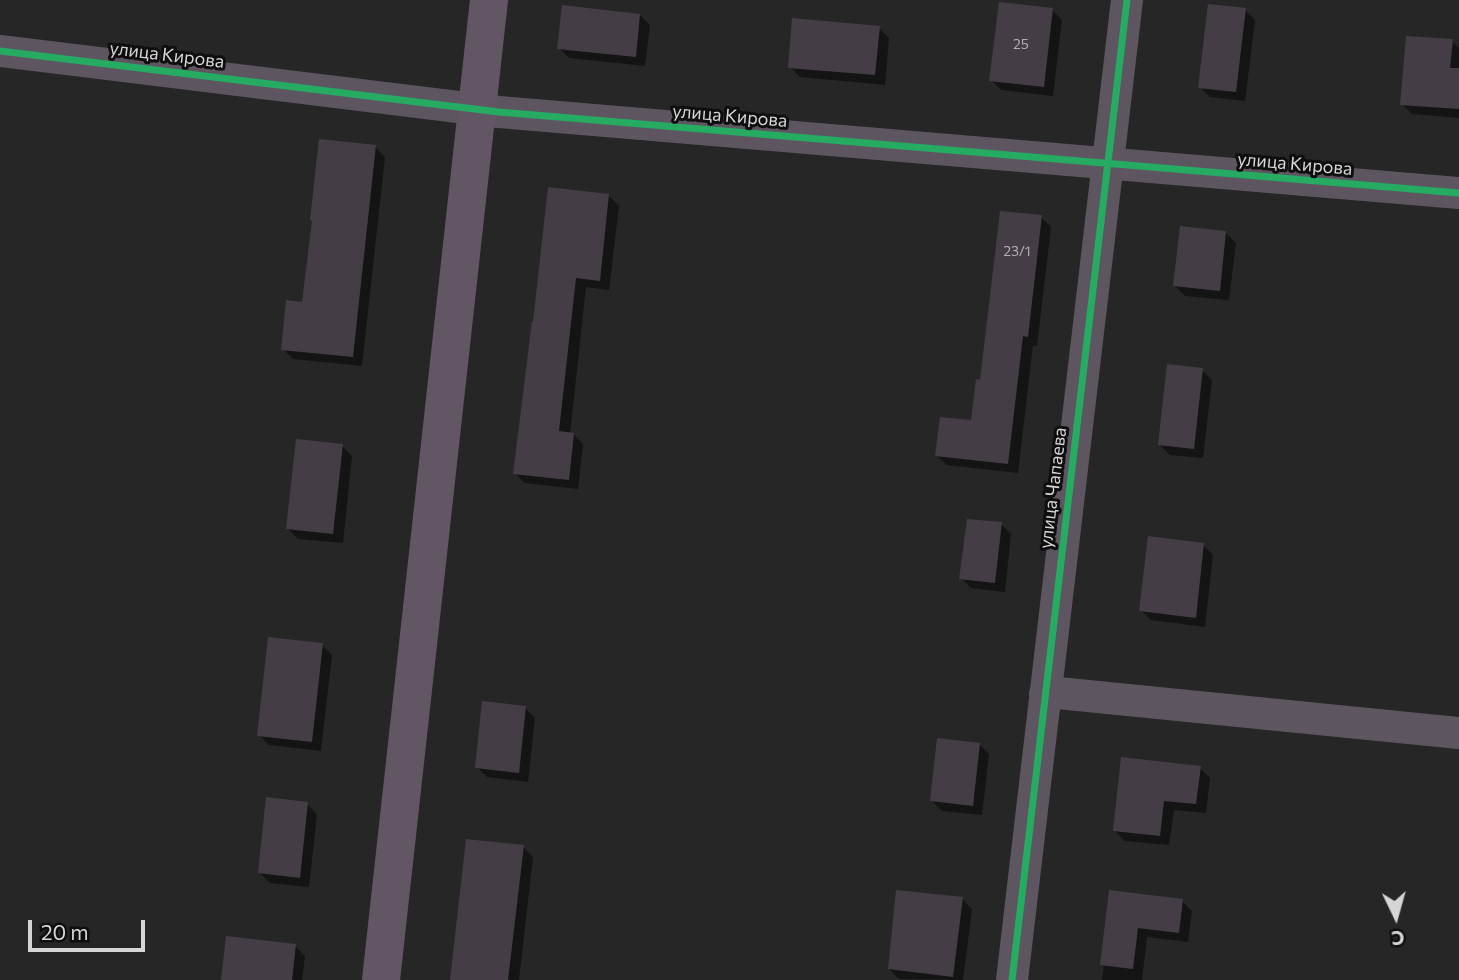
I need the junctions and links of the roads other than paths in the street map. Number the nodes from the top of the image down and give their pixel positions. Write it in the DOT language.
graph roads {
  1 [pos="489,0"];
  2 [pos="1127,0"];
  3 [pos="0,51"];
  4 [pos="477,108"];
  5 [pos="1107,164"];
  6 [pos="1459,193"];
  7 [pos="1045,694"];
  8 [pos="1459,733"];
  9 [pos="381,980"];
  10 [pos="1013,980"];
  1 -- 4 [label="street"];
  2 -- 5 [label="street, улица Чапаева"];
  3 -- 4 [label="street, улица Кирова"];
  4 -- 5 [label="street, улица Кирова"];
  4 -- 9 [label="street"];
  5 -- 6 [label="street, улица Кирова"];
  5 -- 7 [label="street, улица Чапаева"];
  7 -- 8 [label="street"];
  7 -- 10 [label="street, улица Чапаева"];
}
